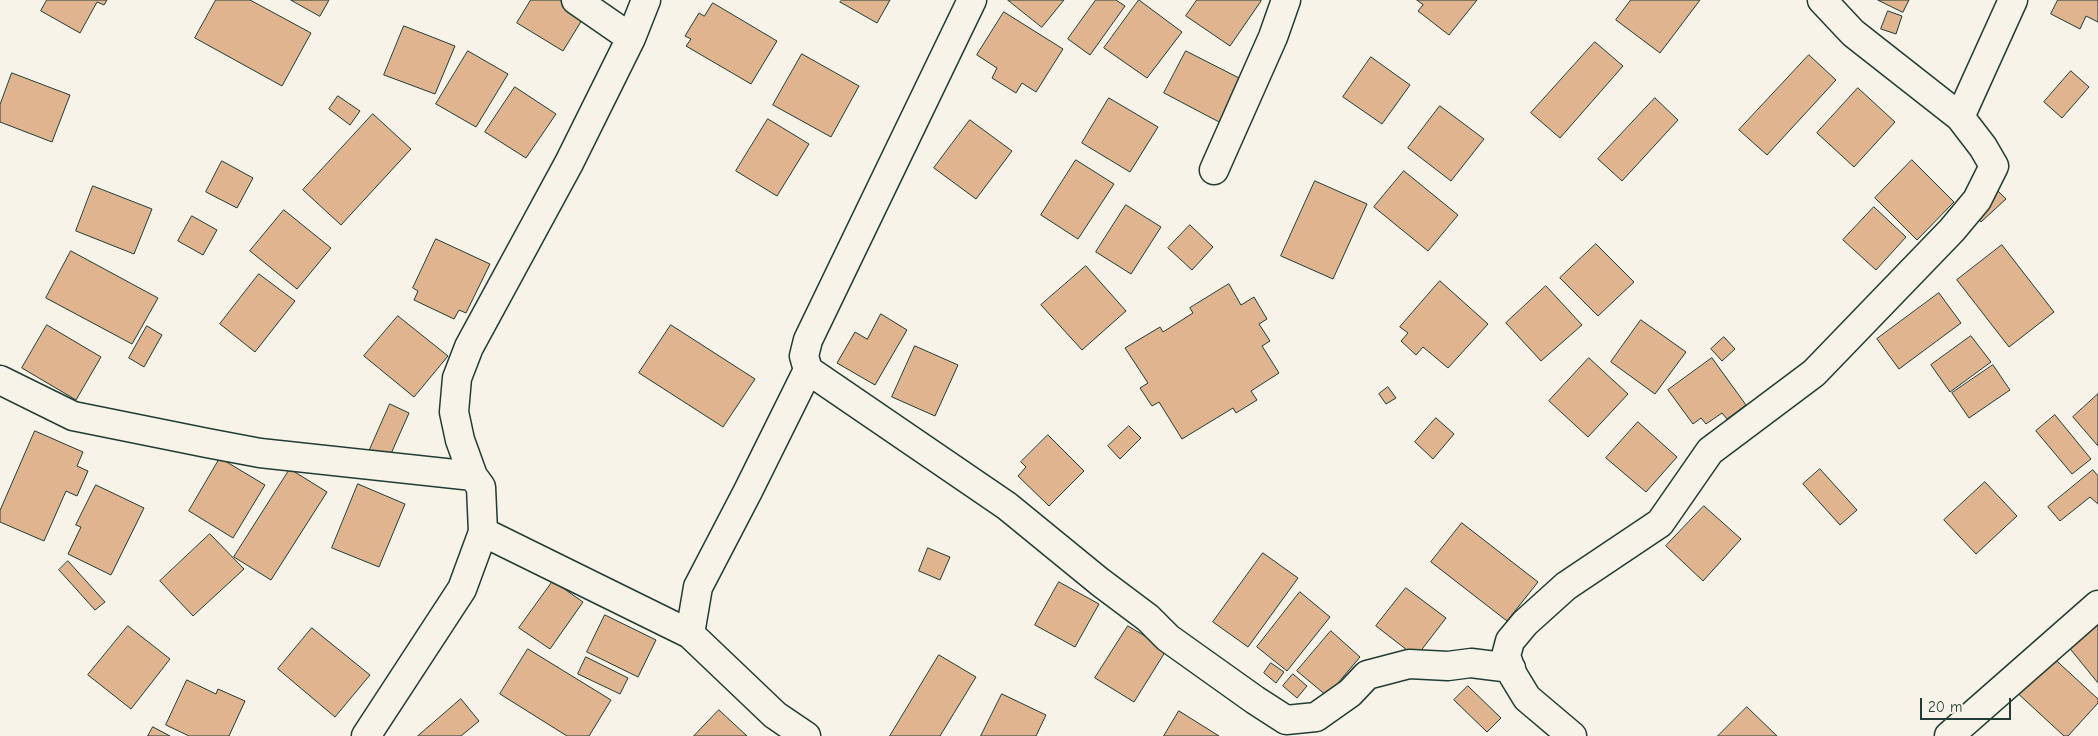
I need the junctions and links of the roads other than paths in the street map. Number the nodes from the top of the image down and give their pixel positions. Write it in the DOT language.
graph roads {
  1 [pos="576,0"];
  2 [pos="646,0"];
  3 [pos="972,0"];
  4 [pos="1286,0"];
  5 [pos="1822,0"];
  6 [pos="2013,0"];
  7 [pos="631,38"];
  8 [pos="1960,117"];
  9 [pos="1214,170"];
  10 [pos="808,370"];
  11 [pos="0,380"];
  12 [pos="473,476"];
  13 [pos="483,532"];
  14 [pos="2098,605"];
  15 [pos="690,634"];
  16 [pos="1511,668"];
  17 [pos="366,736"];
  18 [pos="806,736"];
  19 [pos="1572,736"];
  20 [pos="1949,736"];
  1 -- 7 [label="street"];
  2 -- 7 [label="street"];
  3 -- 10 [label="street"];
  4 -- 9 [label="street"];
  5 -- 8 [label="street"];
  6 -- 8 [label="street"];
  7 -- 12 [label="street"];
  8 -- 16 [label="street"];
  10 -- 15 [label="street"];
  10 -- 16 [label="street"];
  11 -- 12 [label="street"];
  12 -- 13 [label="street"];
  13 -- 15 [label="street"];
  13 -- 17 [label="street"];
  14 -- 20 [label="street"];
  15 -- 18 [label="street"];
  16 -- 19 [label="street"];
}
